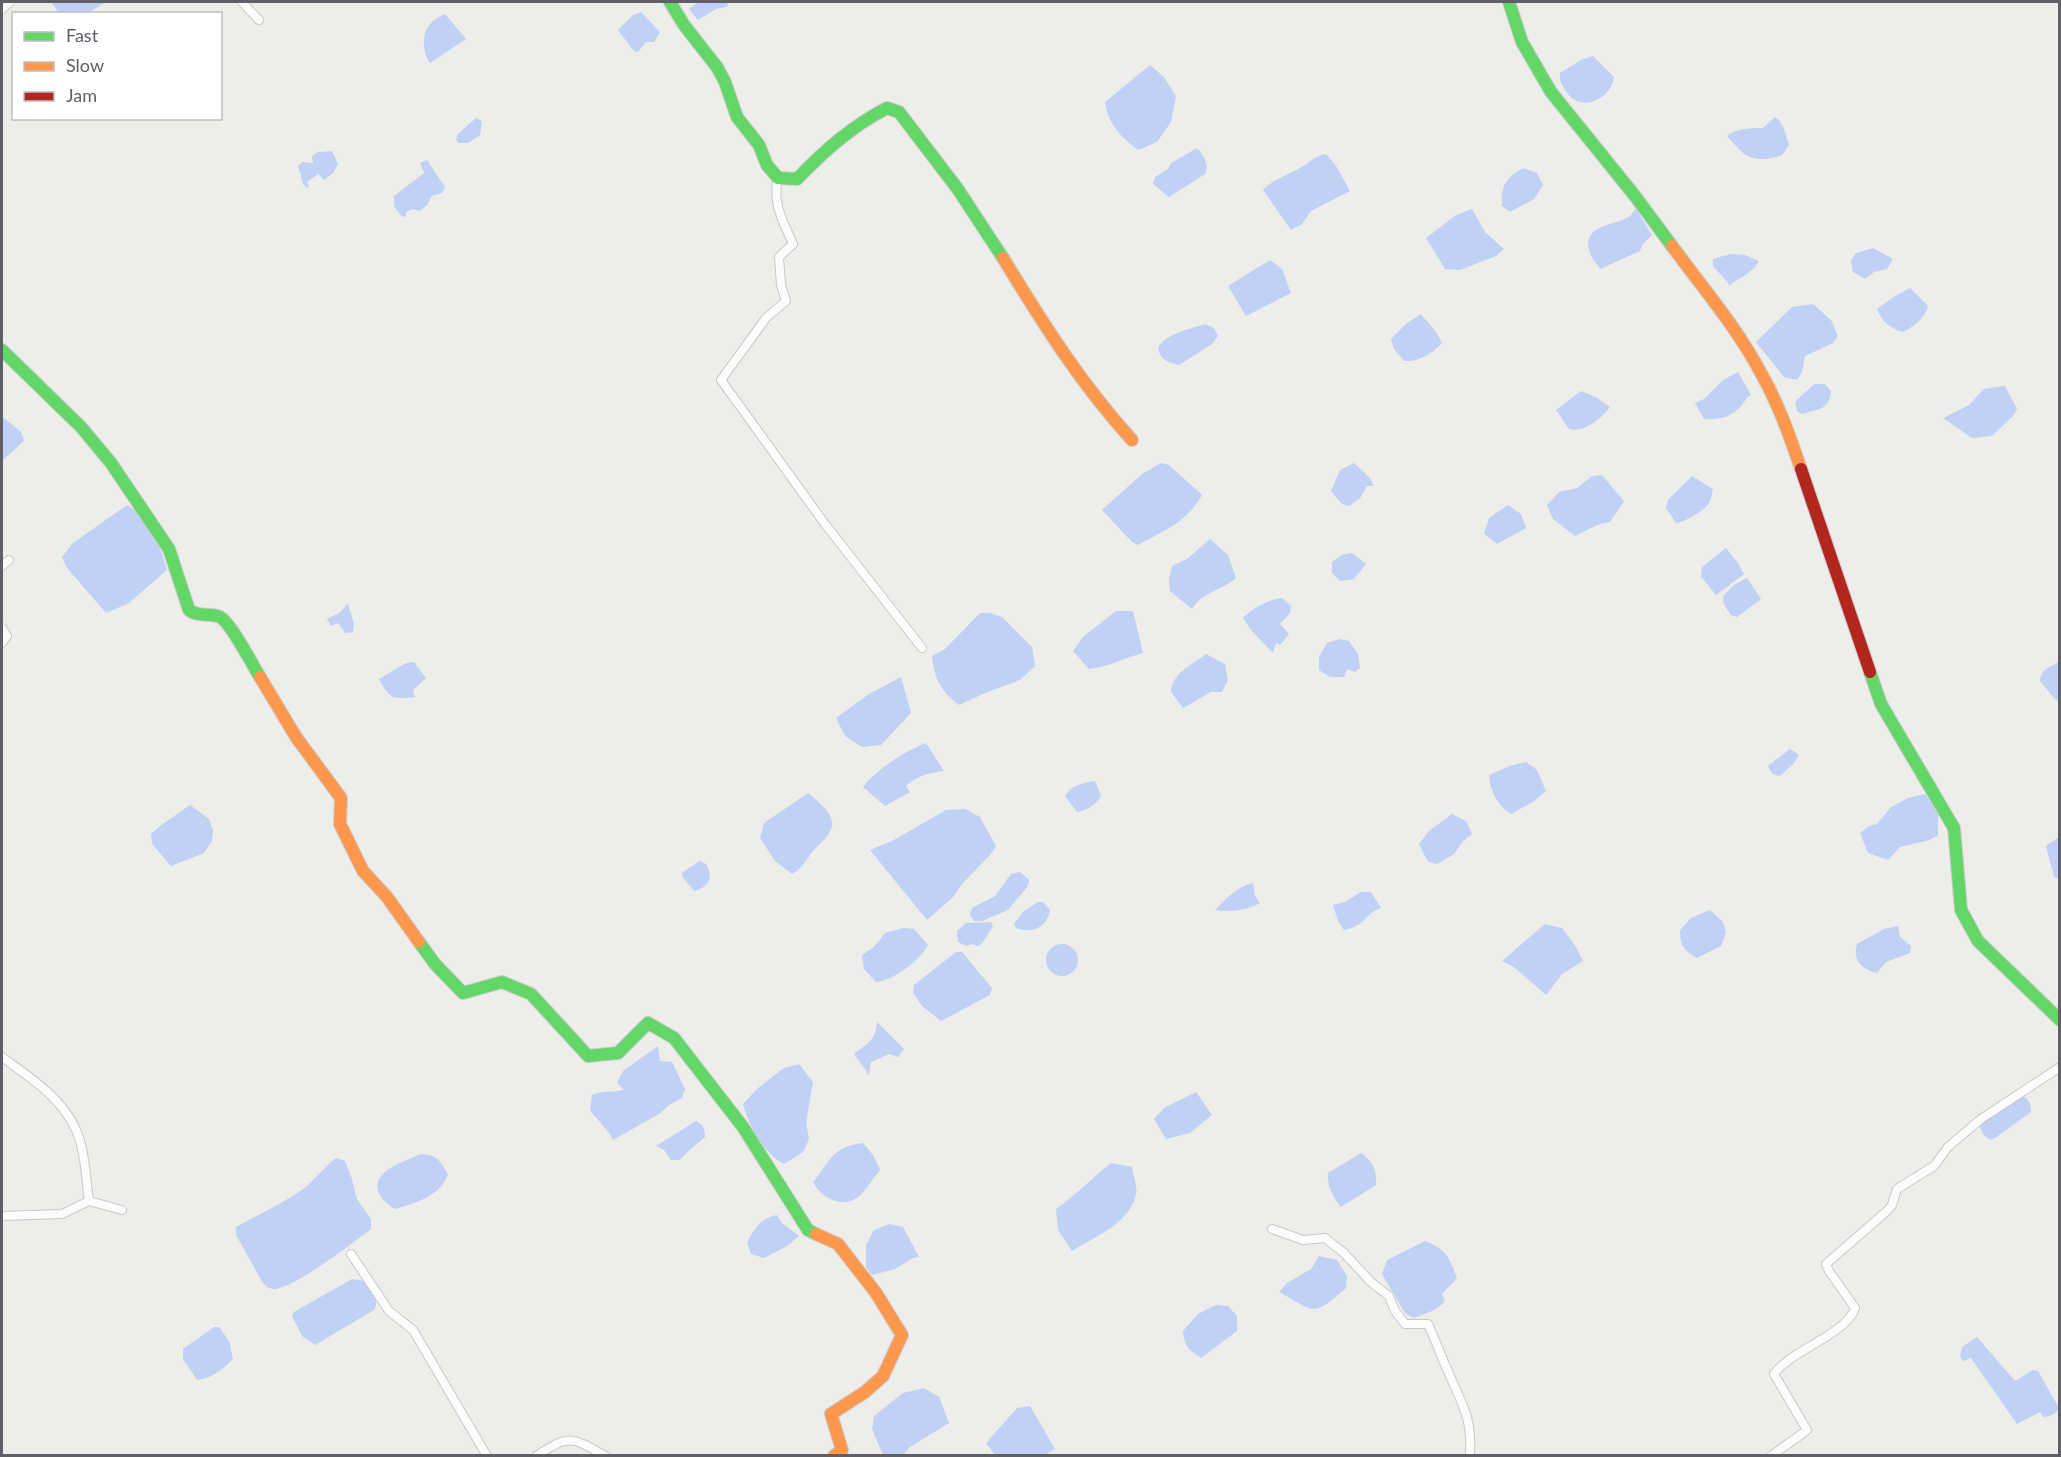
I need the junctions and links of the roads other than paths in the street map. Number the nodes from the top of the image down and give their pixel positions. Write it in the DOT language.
graph roads {
  1 [pos="10,2"];
  2 [pos="242,2"];
  3 [pos="670,2"];
  4 [pos="1509,2"];
  5 [pos="2,9"];
  6 [pos="259,20"];
  7 [pos="778,178"];
  8 [pos="2,350"];
  9 [pos="1132,440"];
  10 [pos="2,628"];
  11 [pos="2,643"];
  12 [pos="922,648"];
  13 [pos="2060,1020"];
  14 [pos="2,1057"];
  15 [pos="2060,1068"];
  16 [pos="89,1201"];
  17 [pos="122,1210"];
  18 [pos="2,1216"];
  19 [pos="1272,1229"];
  20 [pos="351,1254"];
  21 [pos="487,1455"];
  22 [pos="536,1455"];
  23 [pos="605,1455"];
  24 [pos="834,1455"];
  25 [pos="1470,1455"];
  26 [pos="1771,1455"];
  1 -- 5 [label="street"];
  2 -- 6 [label="street"];
  3 -- 7 [label="street"];
  4 -- 13 [label="street"];
  7 -- 9 [label="street"];
  7 -- 12 [label="street"];
  8 -- 24 [label="street"];
  10 -- 11 [label="street"];
  14 -- 16 [label="street"];
  15 -- 26 [label="street"];
  16 -- 17 [label="street"];
  16 -- 18 [label="street"];
  19 -- 25 [label="street"];
  20 -- 21 [label="street"];
  22 -- 23 [label="street"];
}
